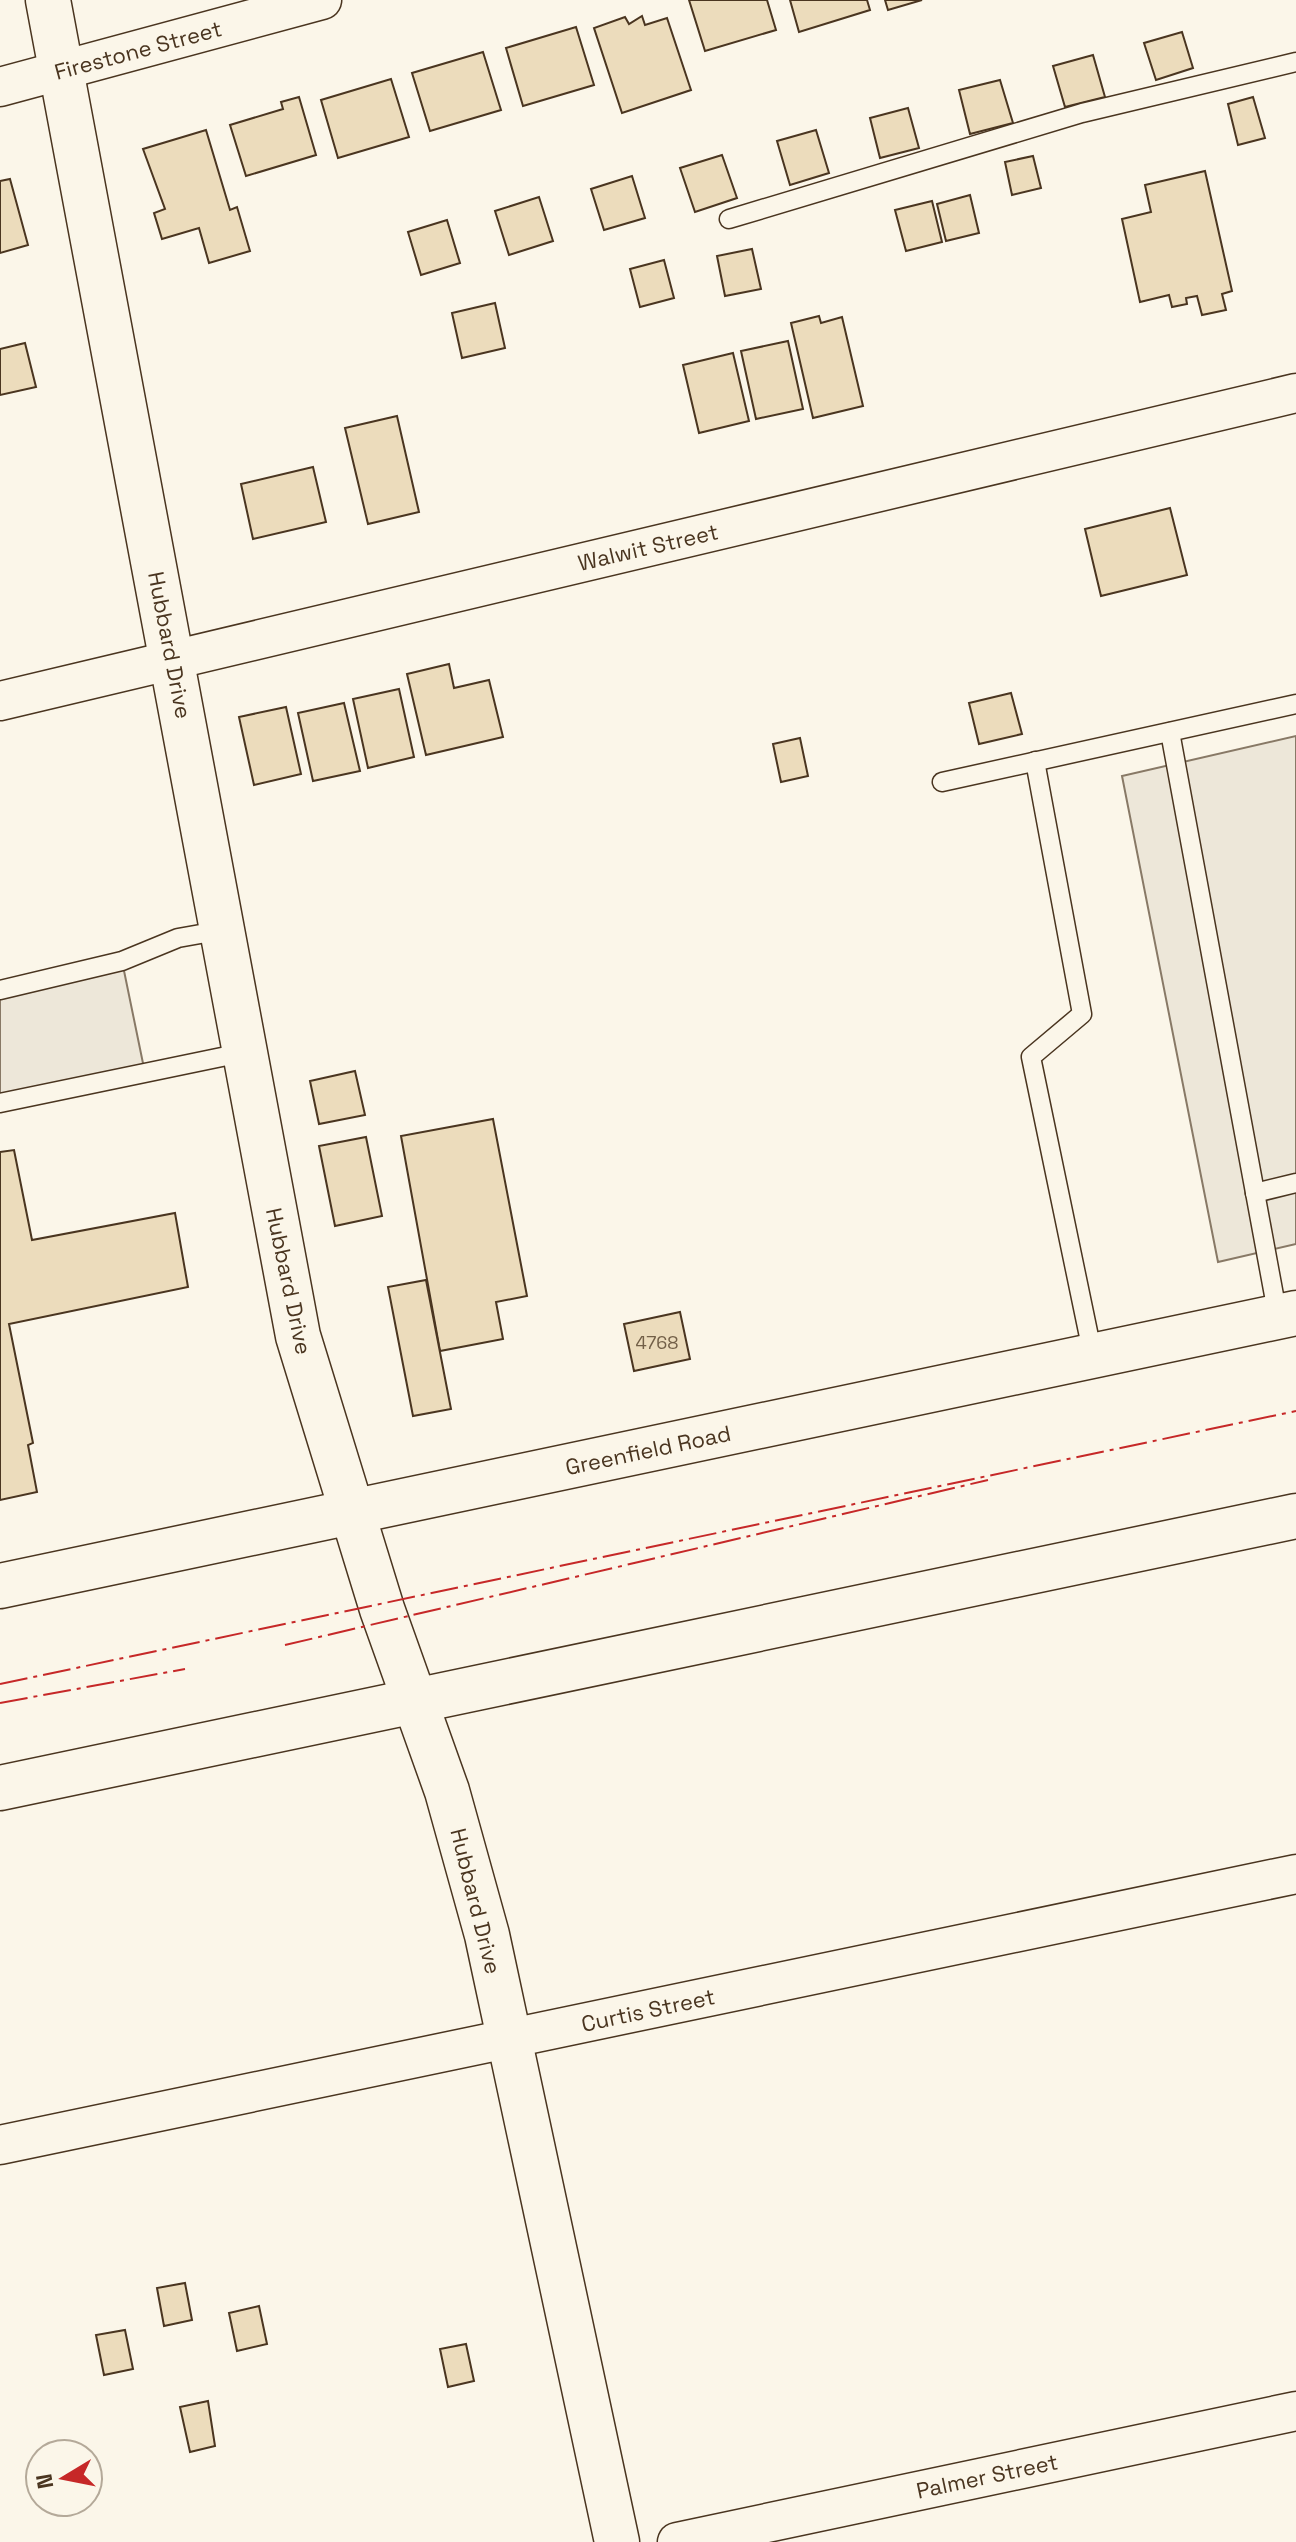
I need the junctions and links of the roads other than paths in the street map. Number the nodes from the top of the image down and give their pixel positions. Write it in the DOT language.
graph roads {
  1 [pos="48,0"];
  2 [pos="322,0"];
  3 [pos="1296,62"];
  4 [pos="61,71"];
  5 [pos="0,87"];
  6 [pos="729,219"];
  7 [pos="1296,393"];
  8 [pos="173,659"];
  9 [pos="0,701"];
  10 [pos="1295,708"];
  11 [pos="1170,732"];
  12 [pos="1035,761"];
  13 [pos="942,782"];
  14 [pos="223,930"];
  15 [pos="0,990"];
  16 [pos="246,1052"];
  17 [pos="0,1103"];
  18 [pos="1296,1183"];
  19 [pos="1255,1193"];
  20 [pos="1287,1315"];
  21 [pos="1093,1356"];
  22 [pos="352,1512"];
  23 [pos="1296,1516"];
  24 [pos="0,1586"];
  25 [pos="415,1701"];
  26 [pos="0,1788"];
  27 [pos="1296,1874"];
  28 [pos="509,2039"];
  29 [pos="0,2145"];
  30 [pos="1296,2411"];
  31 [pos="617,2542"];
  32 [pos="677,2542"];
  1 -- 4 [label="main road, Hubbard Drive"];
  2 -- 4 [label="street, Firestone Street"];
  3 -- 6 [label="lane"];
  4 -- 5 [label="street, Firestone Street"];
  4 -- 8 [label="main road, Hubbard Drive"];
  7 -- 8 [label="street, Walwit Street"];
  8 -- 9 [label="street, Walwit Street"];
  8 -- 14 [label="main road, Hubbard Drive"];
  10 -- 11 [label="lane"];
  11 -- 12 [label="lane"];
  11 -- 19 [label="lane"];
  12 -- 13 [label="lane"];
  12 -- 21 [label="lane"];
  14 -- 15 [label="lane"];
  14 -- 16 [label="main road, Hubbard Drive"];
  16 -- 17 [label="lane"];
  16 -- 22 [label="main road, Hubbard Drive"];
  18 -- 19 [label="lane"];
  19 -- 20 [label="lane"];
  20 -- 21 [label="main road, Greenfield Road"];
  21 -- 22 [label="main road, Greenfield Road"];
  22 -- 24 [label="main road, Greenfield Road"];
  22 -- 25 [label="main road, Hubbard Drive"];
  23 -- 25 [label="main road"];
  25 -- 26 [label="main road"];
  25 -- 28 [label="main road, Hubbard Drive"];
  27 -- 28 [label="street, Curtis Street"];
  28 -- 29 [label="street, Curtis Street"];
  28 -- 31 [label="main road, Hubbard Drive"];
  30 -- 32 [label="street, Palmer Street"];
}
